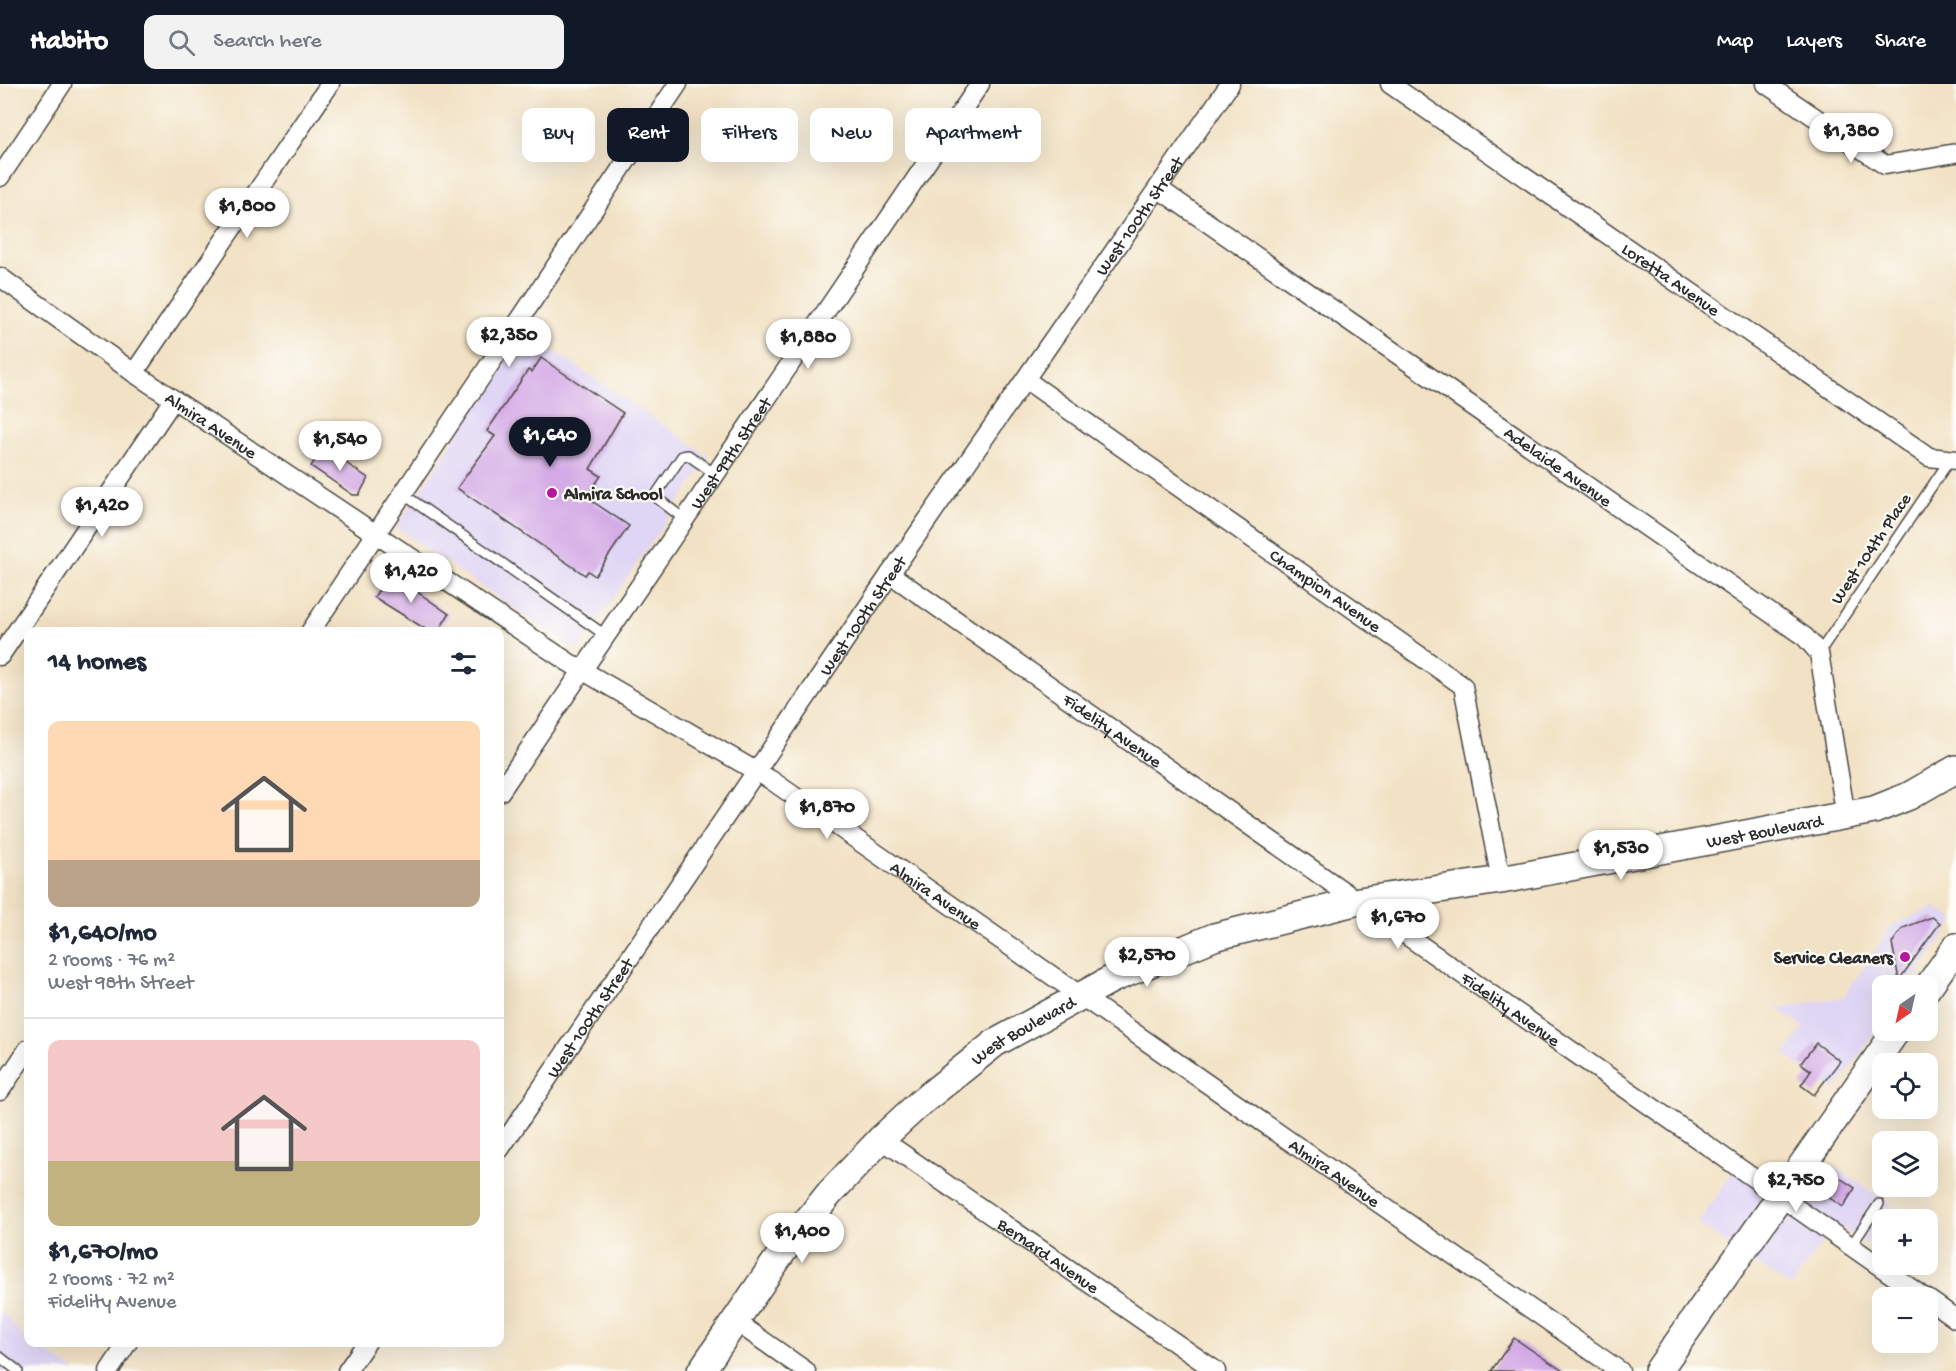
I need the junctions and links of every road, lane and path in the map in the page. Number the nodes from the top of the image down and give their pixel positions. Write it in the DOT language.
graph roads {
  1 [pos="62,84"];
  2 [pos="330,84"];
  3 [pos="678,84"];
  4 [pos="980,84"];
  5 [pos="1230,84"];
  6 [pos="1390,84"];
  7 [pos="1766,84"];
  8 [pos="1956,153"];
  9 [pos="0,177"];
  10 [pos="1159,189"];
  11 [pos="0,277"];
  12 [pos="134,373"];
  13 [pos="1026,380"];
  14 [pos="173,400"];
  15 [pos="1952,460"];
  16 [pos="715,474"];
  17 [pos="403,494"];
  18 [pos="684,519"];
  19 [pos="375,536"];
  20 [pos="890,574"];
  21 [pos="313,627"];
  22 [pos="605,635"];
  23 [pos="1819,653"];
  24 [pos="0,656"];
  25 [pos="581,671"];
  26 [pos="1956,769"];
  27 [pos="758,772"];
  28 [pos="504,786"];
  29 [pos="1846,817"];
  30 [pos="1501,880"];
  31 [pos="1359,901"];
  32 [pos="1956,947"];
  33 [pos="1936,975"];
  34 [pos="1082,995"];
  35 [pos="1889,1041"];
  36 [pos="24,1055"];
  37 [pos="0,1091"];
  38 [pos="881,1139"];
  39 [pos="504,1143"];
  40 [pos="1780,1196"];
  41 [pos="1879,1204"];
  42 [pos="1851,1246"];
  43 [pos="1910,1287"];
  44 [pos="1938,1306"];
  45 [pos="1956,1319"];
  46 [pos="735,1321"];
  47 [pos="125,1347"];
  48 [pos="364,1347"];
  49 [pos="0,1357"];
  50 [pos="18,1371"];
  51 [pos="109,1371"];
  52 [pos="347,1371"];
  53 [pos="701,1371"];
  54 [pos="806,1371"];
  55 [pos="1216,1371"];
  56 [pos="1620,1371"];
  57 [pos="1659,1371"];
  1 -- 9 [label="street"];
  2 -- 12 [label="street"];
  3 -- 17 [label="street"];
  4 -- 16 [label="street, West 99th Street"];
  5 -- 10 [label="street, West 100th Street"];
  6 -- 15 [label="street, Loretta Avenue"];
  7 -- 8 [label="street"];
  10 -- 13 [label="street, West 100th Street"];
  10 -- 23 [label="street, Adelaide Avenue"];
  11 -- 12 [label="street, Almira Avenue"];
  12 -- 14 [label="street, Almira Avenue"];
  13 -- 20 [label="street, West 100th Street"];
  13 -- 30 [label="street, Champion Avenue"];
  14 -- 19 [label="street, Almira Avenue"];
  14 -- 24 [label="street"];
  15 -- 23 [label="lane, West 104th Place"];
  16 -- 18 [label="street, West 99th Street"];
  16 -- 18 [label="lane"];
  17 -- 19 [label="street"];
  17 -- 22 [label="lane"];
  18 -- 22 [label="street, West 99th Street"];
  19 -- 21 [label="street"];
  19 -- 25 [label="street, Almira Avenue"];
  20 -- 27 [label="street, West 100th Street"];
  20 -- 31 [label="street, Fidelity Avenue"];
  22 -- 25 [label="street, West 99th Street"];
  23 -- 29 [label="street"];
  25 -- 27 [label="street, Almira Avenue"];
  25 -- 28 [label="street, West 99th Street"];
  26 -- 29 [label="street, West Boulevard"];
  27 -- 34 [label="street, Almira Avenue"];
  27 -- 39 [label="street, West 100th Street"];
  29 -- 30 [label="street, West Boulevard"];
  30 -- 31 [label="street, West Boulevard"];
  31 -- 34 [label="street, West Boulevard"];
  31 -- 40 [label="street, Fidelity Avenue"];
  32 -- 33 [label="street"];
  34 -- 38 [label="street, West Boulevard"];
  34 -- 56 [label="street, Almira Avenue"];
  35 -- 40 [label="street"];
  36 -- 37 [label="street"];
  38 -- 46 [label="street, West Boulevard"];
  38 -- 55 [label="street, Bernard Avenue"];
  40 -- 42 [label="street, Fidelity Avenue"];
  40 -- 57 [label="street"];
  41 -- 42 [label="lane"];
  42 -- 43 [label="street, Fidelity Avenue"];
  44 -- 45 [label="street, Fidelity Avenue"];
  46 -- 53 [label="street, West Boulevard"];
  46 -- 54 [label="street"];
  47 -- 51 [label="street"];
  48 -- 52 [label="street"];
  49 -- 50 [label="lane"];
}
